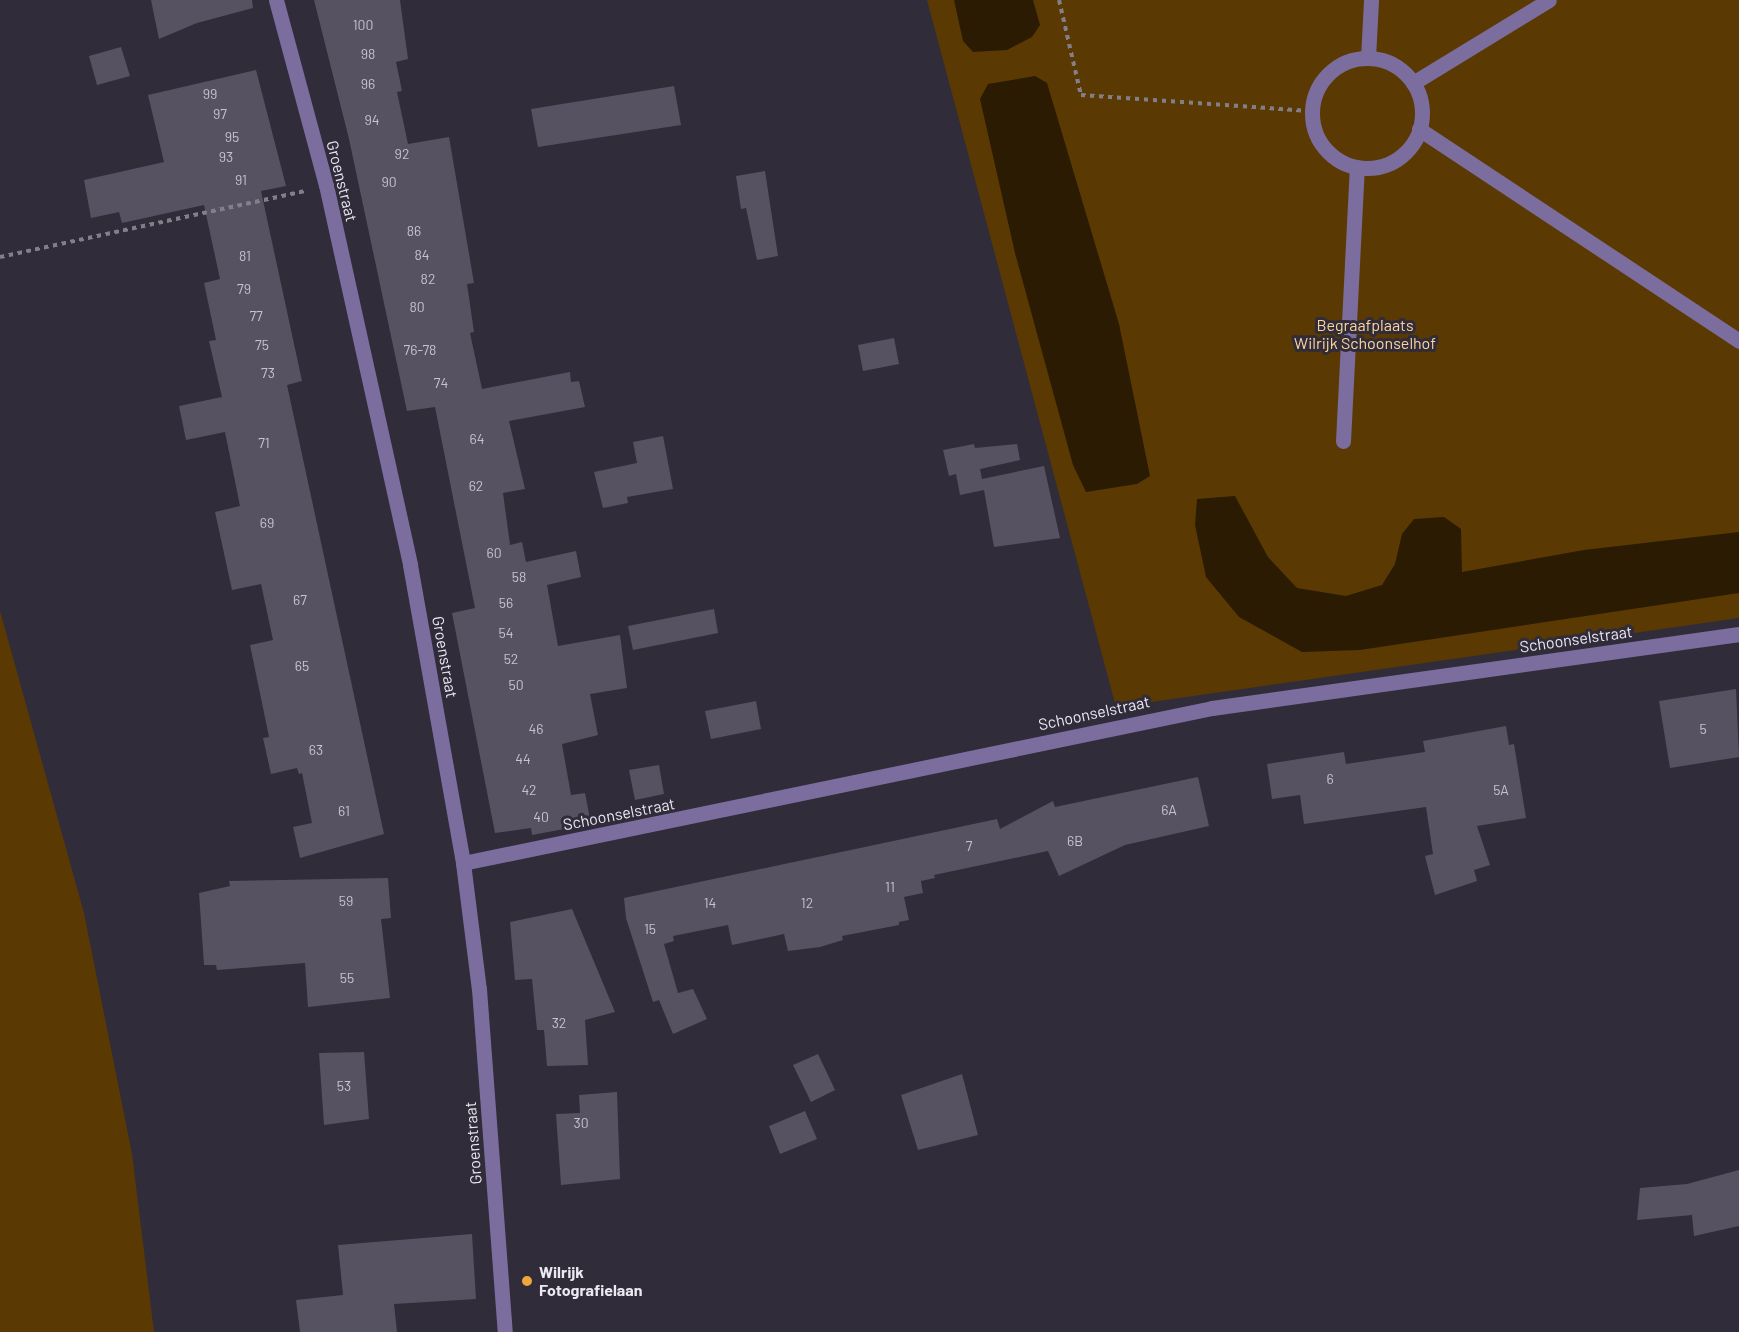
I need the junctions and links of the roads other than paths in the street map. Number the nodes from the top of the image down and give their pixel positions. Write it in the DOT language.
graph roads {
  1 [pos="276,0"];
  2 [pos="1371,0"];
  3 [pos="1549,0"];
  4 [pos="1368,58"];
  5 [pos="1413,83"];
  6 [pos="1419,129"];
  7 [pos="1357,167"];
  8 [pos="1739,341"];
  9 [pos="1343,441"];
  10 [pos="1739,634"];
  11 [pos="464,863"];
  12 [pos="505,1332"];
  1 -- 11 [label="street, Groenstraat"];
  2 -- 4 [label="street"];
  3 -- 5 [label="street"];
  4 -- 5 [label="street"];
  4 -- 7 [label="street"];
  5 -- 6 [label="street"];
  6 -- 7 [label="street"];
  6 -- 8 [label="street"];
  7 -- 9 [label="street"];
  10 -- 11 [label="street, Schoonselstraat"];
  11 -- 12 [label="street, Groenstraat"];
}
